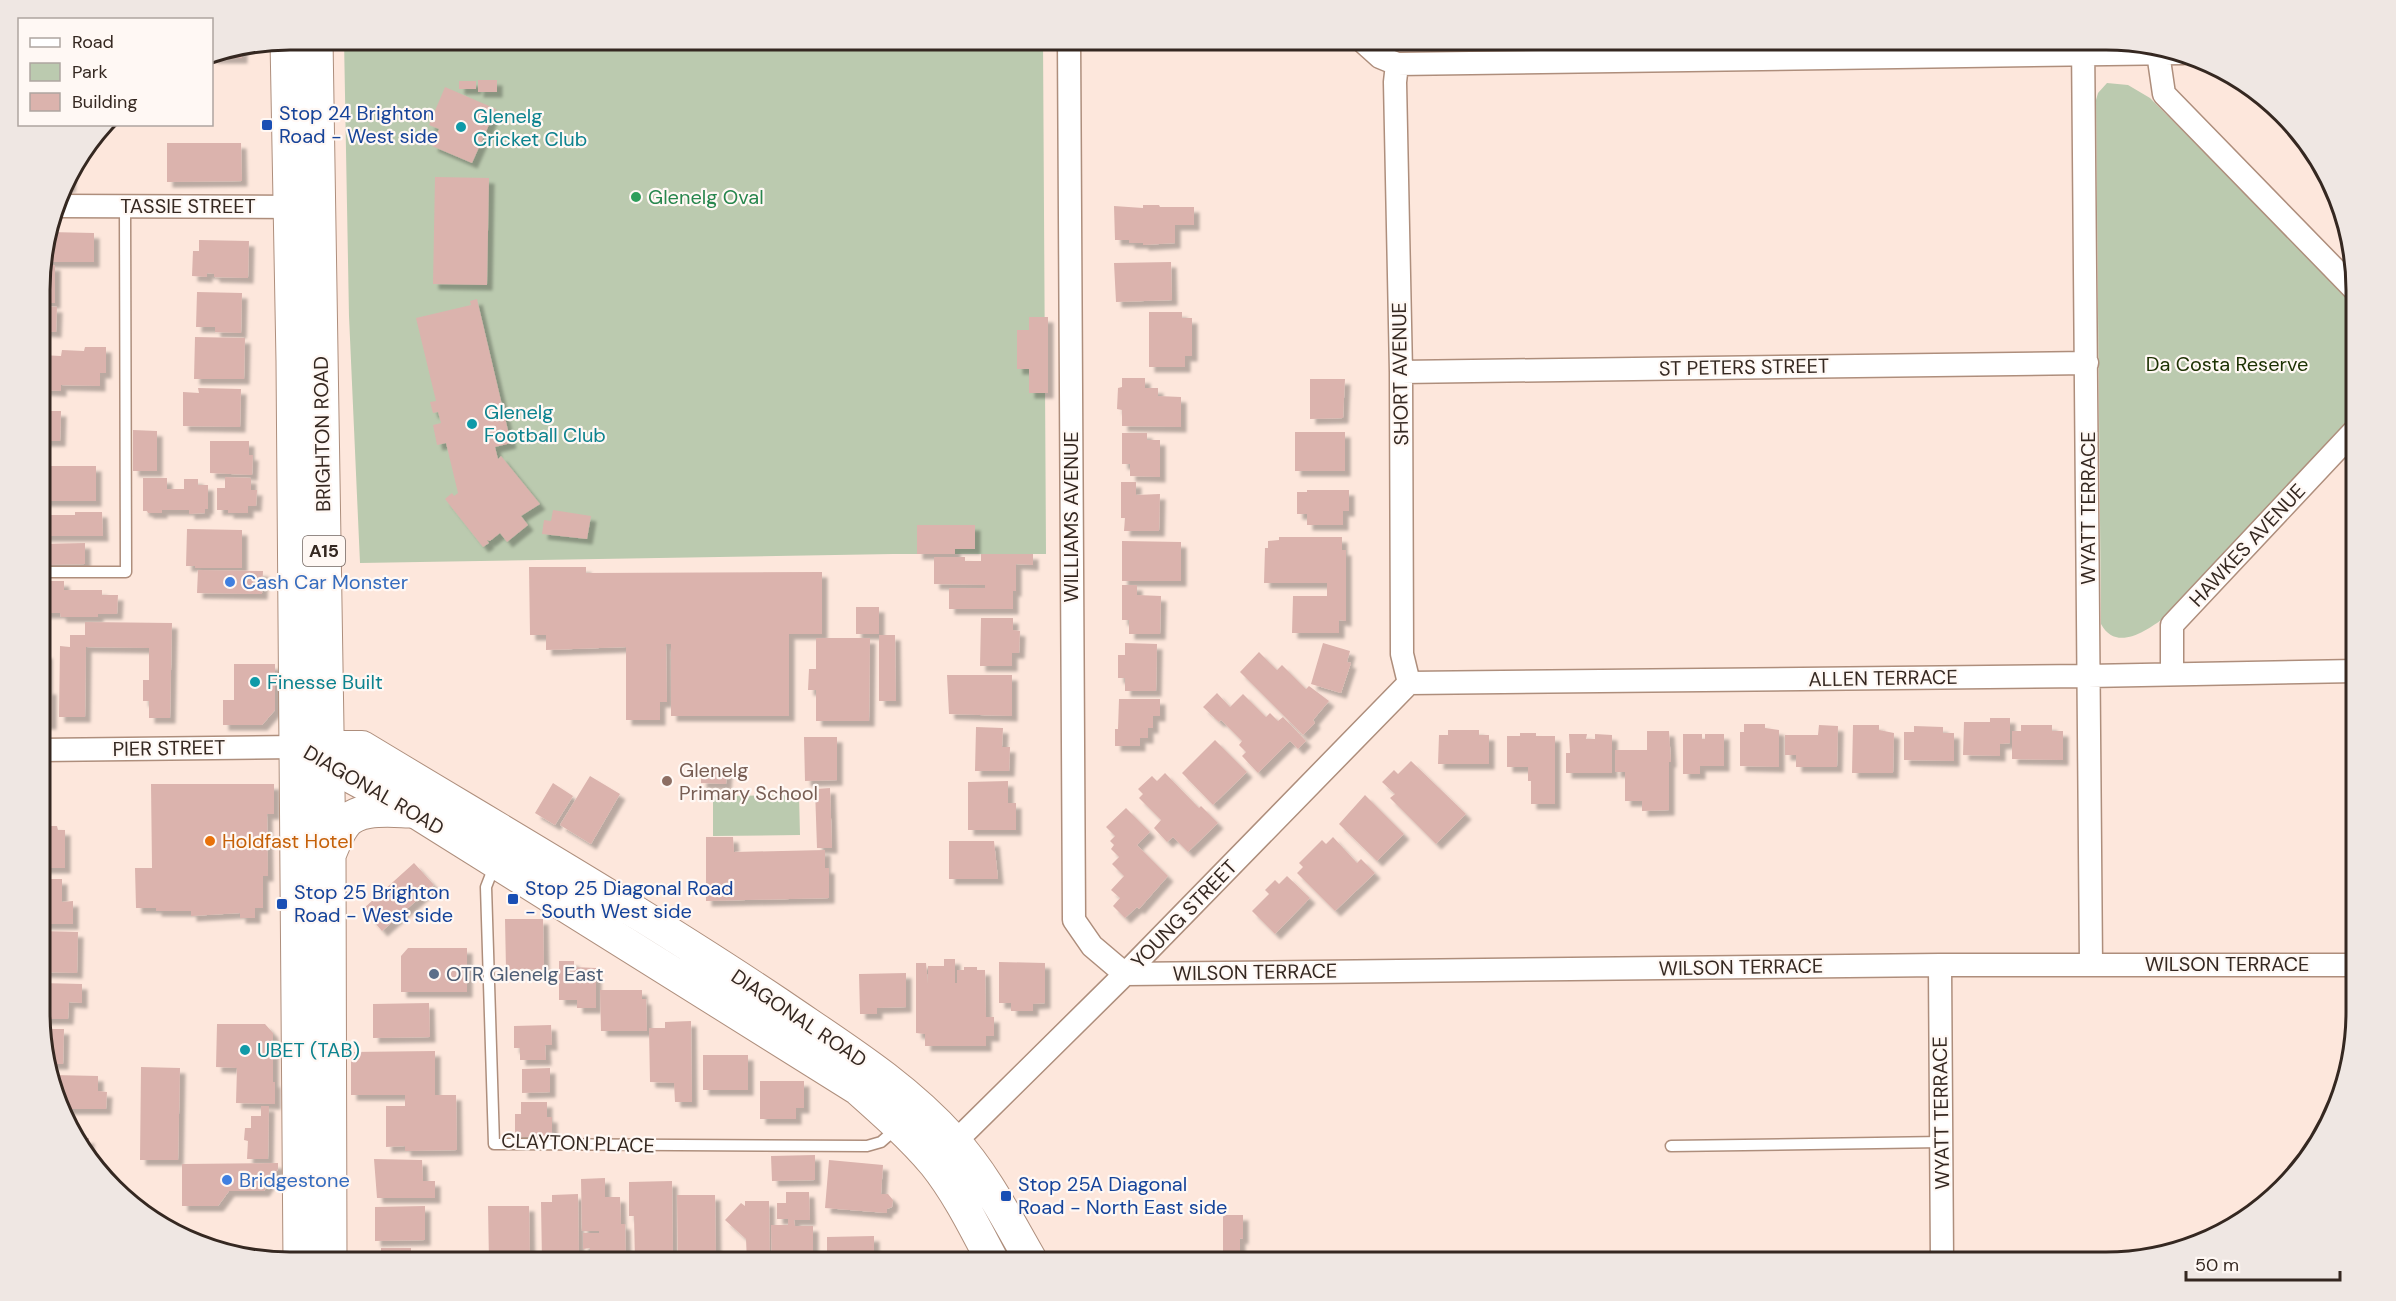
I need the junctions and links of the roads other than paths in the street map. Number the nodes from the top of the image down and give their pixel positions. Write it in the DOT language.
graph roads {
  1 [pos="288,50"];
  2 [pos="315,50"];
  3 [pos="1069,50"];
  4 [pos="1372,50"];
  5 [pos="1931,50"];
  6 [pos="2083,50"];
  7 [pos="2158,55"];
  8 [pos="1397,64"];
  9 [pos="65,206"];
  10 [pos="125,206"];
  11 [pos="304,207"];
  12 [pos="2346,281"];
  13 [pos="2087,363"];
  14 [pos="1401,372"];
  15 [pos="2346,440"];
  16 [pos="50,572"];
  17 [pos="2346,671"];
  18 [pos="2172,674"];
  19 [pos="2088,676"];
  20 [pos="1409,683"];
  21 [pos="50,750"];
  22 [pos="317,753"];
  23 [pos="414,810"];
  24 [pos="329,855"];
  25 [pos="495,862"];
  26 [pos="2091,964"];
  27 [pos="1940,965"];
  28 [pos="2346,965"];
  29 [pos="1125,974"];
  30 [pos="900,1125"];
  31 [pos="955,1142"];
  32 [pos="1942,1143"];
  33 [pos="1671,1146"];
  34 [pos="300,1252"];
  35 [pos="330,1252"];
  36 [pos="987,1252"];
  37 [pos="1026,1252"];
  38 [pos="1942,1252"];
  1 -- 11 [label="main road, BRIGHTON ROAD / A15"];
  2 -- 11 [label="main road, BRIGHTON ROAD / A15"];
  3 -- 29 [label="street, WILLIAMS AVENUE"];
  4 -- 8 [label="street"];
  5 -- 8 [label="street"];
  6 -- 13 [label="street, WYATT TERRACE"];
  7 -- 12 [label="street"];
  8 -- 14 [label="street, SHORT AVENUE"];
  9 -- 10 [label="street, TASSIE STREET"];
  10 -- 11 [label="street, TASSIE STREET"];
  10 -- 16 [label="lane"];
  11 -- 22 [label="main road, BRIGHTON ROAD / A15"];
  13 -- 14 [label="street, ST PETERS STREET"];
  13 -- 19 [label="street, WYATT TERRACE"];
  14 -- 20 [label="street, SHORT AVENUE"];
  15 -- 18 [label="street, HAWKES AVENUE"];
  17 -- 18 [label="street, ALLEN TERRACE"];
  18 -- 19 [label="street, ALLEN TERRACE"];
  19 -- 20 [label="street, ALLEN TERRACE"];
  19 -- 26 [label="street, WYATT TERRACE"];
  20 -- 29 [label="street, YOUNG STREET"];
  21 -- 22 [label="street, PIER STREET"];
  22 -- 23 [label="main road, DIAGONAL ROAD"];
  22 -- 24 [label="main road, BRIGHTON ROAD / A15"];
  22 -- 31 [label="main road, DIAGONAL ROAD"];
  22 -- 34 [label="main road, BRIGHTON ROAD / A15"];
  23 -- 24 [label="main road"];
  23 -- 25 [label="main road, DIAGONAL ROAD"];
  24 -- 35 [label="main road, BRIGHTON ROAD / A15"];
  25 -- 30 [label="main road, DIAGONAL ROAD"];
  25 -- 30 [label="lane, CLAYTON PLACE"];
  26 -- 27 [label="street, WILSON TERRACE"];
  26 -- 28 [label="street, WILSON TERRACE"];
  27 -- 29 [label="street, WILSON TERRACE"];
  27 -- 32 [label="street, WYATT TERRACE"];
  29 -- 31 [label="street, YOUNG STREET"];
  30 -- 36 [label="main road, DIAGONAL ROAD"];
  31 -- 37 [label="main road, DIAGONAL ROAD"];
  32 -- 33 [label="lane"];
  32 -- 38 [label="street, WYATT TERRACE"];
}
